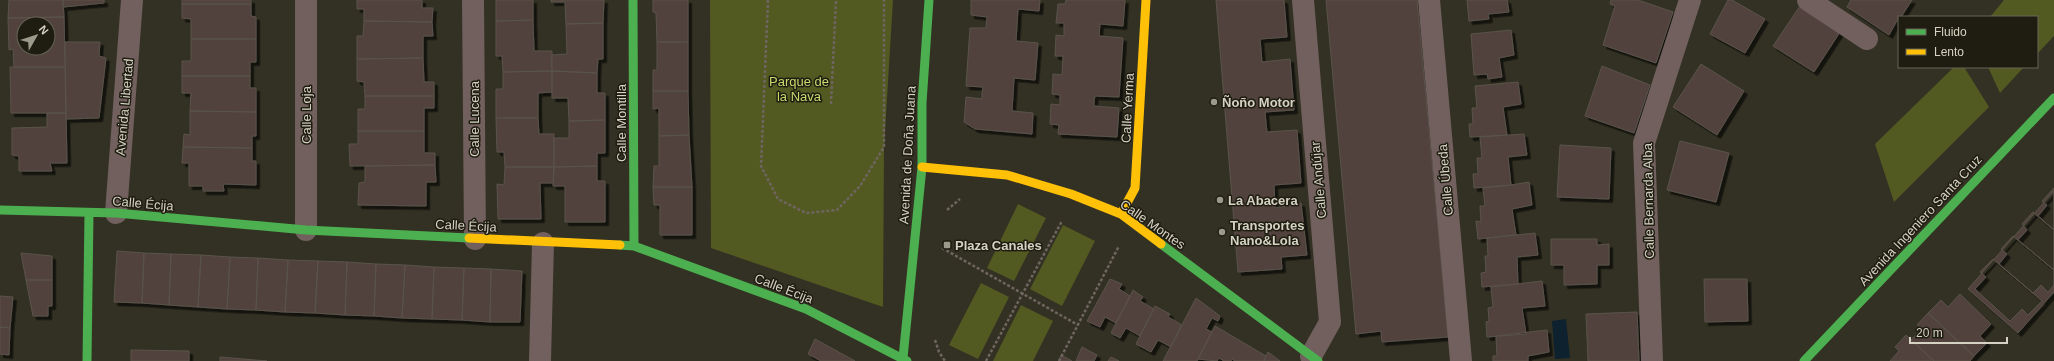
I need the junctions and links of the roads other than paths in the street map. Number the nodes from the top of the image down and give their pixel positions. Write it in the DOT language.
graph roads {
  1 [pos="132,0"];
  2 [pos="306,0"];
  3 [pos="473,0"];
  4 [pos="633,0"];
  5 [pos="929,0"];
  6 [pos="1146,0"];
  7 [pos="1303,0"];
  8 [pos="1429,0"];
  9 [pos="1690,0"];
  10 [pos="1808,0"];
  11 [pos="1867,39"];
  12 [pos="2054,98"];
  13 [pos="922,167"];
  14 [pos="0,210"];
  15 [pos="89,213"];
  16 [pos="116,213"];
  17 [pos="1121,214"];
  18 [pos="306,230"];
  19 [pos="475,239"];
  20 [pos="542,243"];
  21 [pos="634,246"];
  22 [pos="1314,358"];
  23 [pos="905,360"];
  24 [pos="87,361"];
  25 [pos="540,361"];
  26 [pos="1461,361"];
  27 [pos="1652,361"];
  28 [pos="1804,361"];
  1 -- 16 [label="street, Avenida Libertad"];
  2 -- 18 [label="street, Calle Loja"];
  3 -- 19 [label="street, Calle Lucena"];
  4 -- 21 [label="street, Calle Montilla"];
  5 -- 13 [label="street, Avenida de Doña Juana"];
  6 -- 17 [label="street, Calle Yerma"];
  7 -- 22 [label="street, Calle Andújar"];
  8 -- 26 [label="street, Calle Úbeda"];
  9 -- 27 [label="street, Calle Bernarda Alba"];
  10 -- 11 [label="street"];
  12 -- 28 [label="street, Avenida Ingeniero Santa Cruz"];
  13 -- 17 [label="street, Calle Montes"];
  13 -- 23 [label="street, Avenida de Doña Juana"];
  14 -- 15 [label="street, Calle Écija"];
  15 -- 16 [label="street, Calle Écija"];
  15 -- 24 [label="street"];
  16 -- 18 [label="street, Calle Écija"];
  17 -- 22 [label="street, Calle Montes"];
  18 -- 19 [label="street, Calle Écija"];
  19 -- 20 [label="street, Calle Écija"];
  20 -- 21 [label="street, Calle Écija"];
  20 -- 25 [label="street"];
  21 -- 23 [label="street, Calle Écija"];
}
